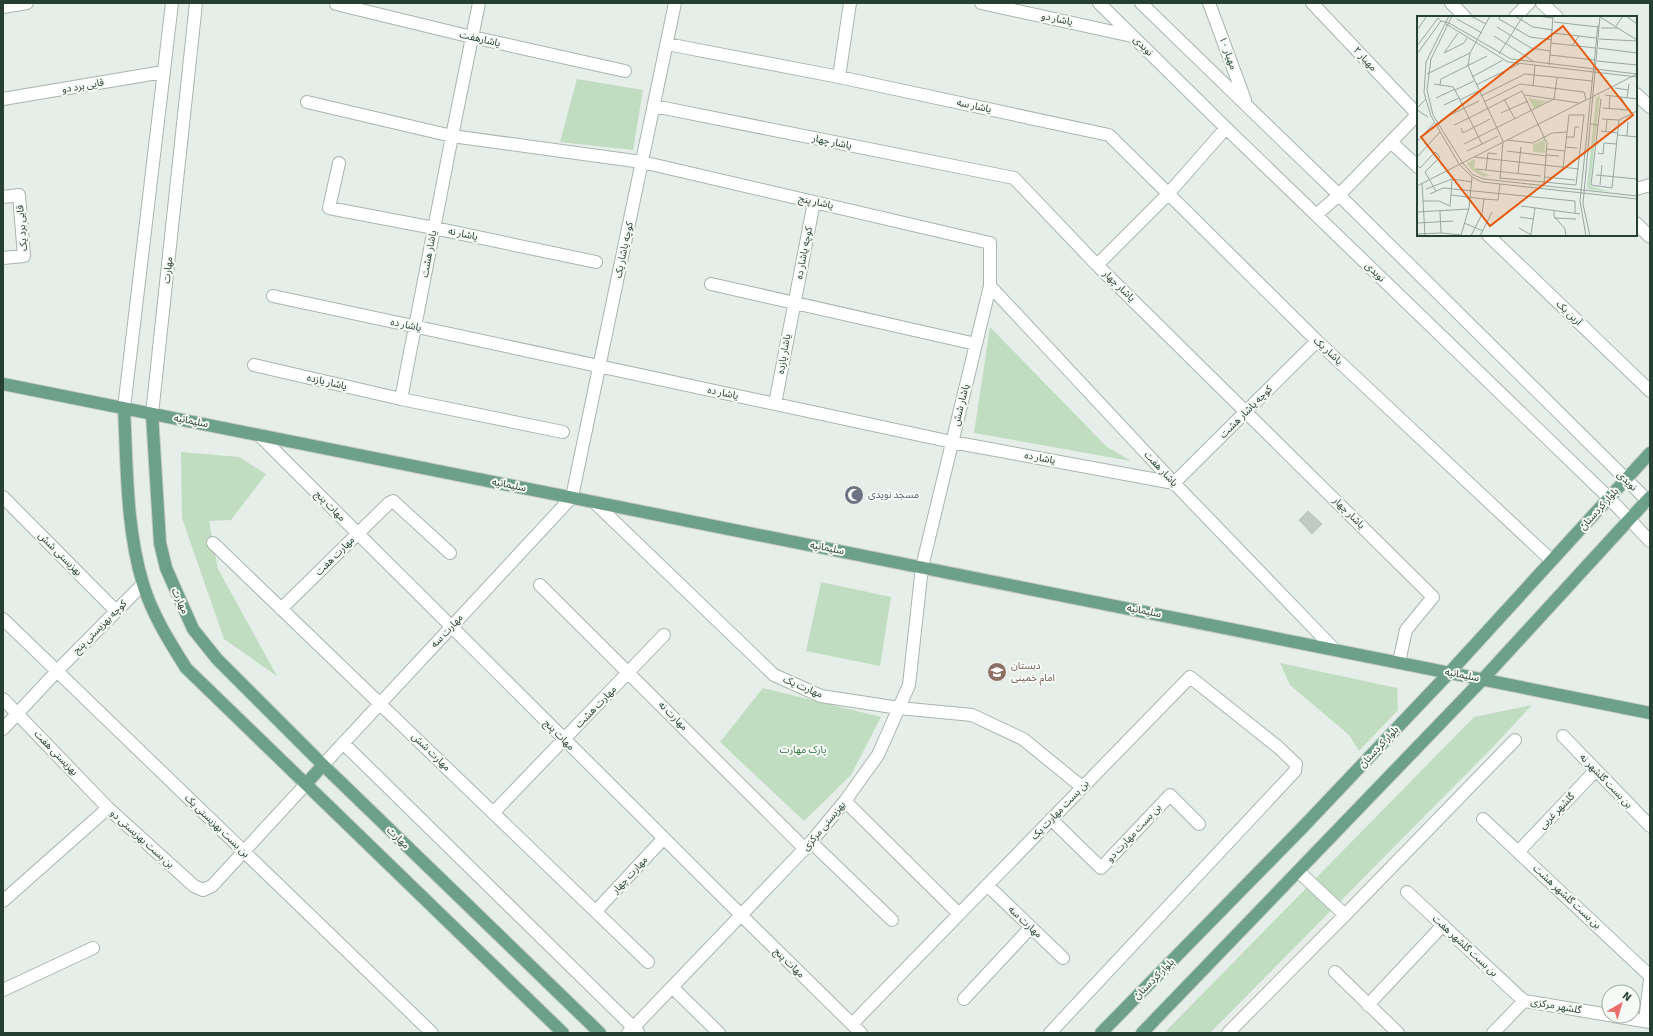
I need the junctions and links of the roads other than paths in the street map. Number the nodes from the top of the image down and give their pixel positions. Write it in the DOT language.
graph roads {
  1 [pos="27,3"];
  2 [pos="172,3"];
  3 [pos="196,3"];
  4 [pos="479,3"];
  5 [pos="675,3"];
  6 [pos="850,3"];
  7 [pos="981,3"];
  8 [pos="1099,3"];
  9 [pos="1141,3"];
  10 [pos="1210,3"];
  11 [pos="1312,3"];
  12 [pos="1451,3"];
  13 [pos="1529,3"];
  14 [pos="1542,3"];
  15 [pos="336,4"];
  16 [pos="3,7"];
  17 [pos="1464,16"];
  18 [pos="1516,16"];
  19 [pos="1556,16"];
  20 [pos="1132,36"];
  21 [pos="472,37"];
  22 [pos="666,44"];
  23 [pos="626,71"];
  24 [pos="163,72"];
  25 [pos="839,77"];
  26 [pos="1637,95"];
  27 [pos="3,99"];
  28 [pos="307,102"];
  29 [pos="1246,103"];
  30 [pos="654,106"];
  31 [pos="1650,107"];
  32 [pos="1417,114"];
  33 [pos="1417,116"];
  34 [pos="1226,128"];
  35 [pos="1109,135"];
  36 [pos="452,136"];
  37 [pos="1391,142"];
  38 [pos="642,162"];
  39 [pos="339,163"];
  40 [pos="1417,166"];
  41 [pos="1650,185"];
  42 [pos="1637,189"];
  43 [pos="1168,194"];
  44 [pos="1339,195"];
  45 [pos="3,197"];
  46 [pos="814,202"];
  47 [pos="1316,215"];
  48 [pos="1637,224"];
  49 [pos="434,228"];
  50 [pos="1489,236"];
  51 [pos="1650,237"];
  52 [pos="990,243"];
  53 [pos="3,258"];
  54 [pos="596,262"];
  55 [pos="1097,265"];
  56 [pos="711,284"];
  57 [pos="990,286"];
  58 [pos="273,296"];
  59 [pos="793,303"];
  60 [pos="415,327"];
  61 [pos="1317,341"];
  62 [pos="976,344"];
  63 [pos="254,365"];
  64 [pos="599,366"];
  65 [pos="3,384"];
  66 [pos="1650,391"];
  67 [pos="401,398"];
  68 [pos="775,404"];
  69 [pos="124,408"];
  70 [pos="1247,411"];
  71 [pos="152,414"];
  72 [pos="563,432"];
  73 [pos="259,435"];
  74 [pos="952,442"];
  75 [pos="1650,453"];
  76 [pos="1625,480"];
  77 [pos="1174,483"];
  78 [pos="3,497"];
  79 [pos="572,497"];
  80 [pos="1609,498"];
  81 [pos="1649,500"];
  82 [pos="594,502"];
  83 [pos="1629,520"];
  84 [pos="358,534"];
  85 [pos="1650,542"];
  86 [pos="214,543"];
  87 [pos="450,554"];
  88 [pos="1551,560"];
  89 [pos="922,567"];
  90 [pos="143,584"];
  91 [pos="540,586"];
  92 [pos="281,609"];
  93 [pos="116,611"];
  94 [pos="3,619"];
  95 [pos="451,627"];
  96 [pos="664,635"];
  97 [pos="1334,649"];
  98 [pos="1399,662"];
  99 [pos="57,671"];
  100 [pos="629,672"];
  101 [pos="1450,672"];
  102 [pos="1483,679"];
  103 [pos="3,699"];
  104 [pos="380,703"];
  105 [pos="899,708"];
  106 [pos="17,713"];
  107 [pos="1650,713"];
  108 [pos="3,729"];
  109 [pos="1563,736"];
  110 [pos="565,740"];
  111 [pos="1515,740"];
  112 [pos="343,743"];
  113 [pos="323,765"];
  114 [pos="1596,770"];
  115 [pos="306,784"];
  116 [pos="1082,787"];
  117 [pos="845,801"];
  118 [pos="108,808"];
  119 [pos="494,812"];
  120 [pos="1051,819"];
  121 [pos="1483,819"];
  122 [pos="1199,824"];
  123 [pos="1650,826"];
  124 [pos="663,839"];
  125 [pos="808,845"];
  126 [pos="244,852"];
  127 [pos="1518,852"];
  128 [pos="1299,872"];
  129 [pos="987,885"];
  130 [pos="1407,892"];
  131 [pos="3,901"];
  132 [pos="596,911"];
  133 [pos="958,913"];
  134 [pos="1345,915"];
  135 [pos="742,916"];
  136 [pos="892,920"];
  137 [pos="1442,925"];
  138 [pos="1031,927"];
  139 [pos="93,948"];
  140 [pos="1063,958"];
  141 [pos="648,962"];
  142 [pos="1335,972"];
  143 [pos="1650,977"];
  144 [pos="673,988"];
  145 [pos="3,990"];
  146 [pos="964,999"];
  147 [pos="1524,1001"];
  148 [pos="1368,1005"];
  149 [pos="1601,1014"];
  150 [pos="1647,1022"];
  151 [pos="852,1024"];
  152 [pos="633,1031"];
  153 [pos="432,1033"];
  154 [pos="563,1033"];
  155 [pos="600,1033"];
  156 [pos="719,1033"];
  157 [pos="861,1033"];
  158 [pos="1050,1033"];
  159 [pos="1100,1033"];
  160 [pos="1142,1033"];
  161 [pos="1228,1033"];
  162 [pos="1398,1033"];
  163 [pos="1493,1033"];
  1 -- 16 [label="street"];
  2 -- 24 [label="street"];
  3 -- 71 [label="street, مهارت"];
  4 -- 21 [label="street"];
  5 -- 22 [label="street, کوچه یاشار یک"];
  6 -- 25 [label="street"];
  7 -- 20 [label="street, یاشار دو"];
  8 -- 20 [label="street, نویدی"];
  9 -- 29 [label="street, نویدی"];
  10 -- 29 [label="street, مهیار ۱۰"];
  11 -- 32 [label="street, مهیار ۲"];
  12 -- 17 [label="street"];
  13 -- 18 [label="street"];
  14 -- 19 [label="street"];
  15 -- 21 [label="street, یاشارهفت"];
  20 -- 34 [label="street, نویدی"];
  21 -- 23 [label="street, یاشارهفت"];
  21 -- 36 [label="street"];
  22 -- 25 [label="street, یاشار سه"];
  22 -- 30 [label="street, کوچه یاشار یک"];
  24 -- 27 [label="street, قایی برد دو"];
  24 -- 69 [label="street"];
  25 -- 35 [label="street, یاشار سه"];
  26 -- 31 [label="street"];
  28 -- 36 [label="street"];
  29 -- 44 [label="street, نویدی"];
  30 -- 38 [label="street, کوچه یاشار یک"];
  30 -- 55 [label="street, یاشار چهار"];
  33 -- 37 [label="street"];
  34 -- 43 [label="street"];
  34 -- 47 [label="street, نویدی"];
  35 -- 43 [label="street, یاشار یک"];
  36 -- 38 [label="street"];
  36 -- 49 [label="street, یاشار هشت"];
  37 -- 40 [label="street"];
  37 -- 44 [label="street"];
  38 -- 46 [label="street, یاشار پنج"];
  38 -- 64 [label="street, کوچه یاشار یک"];
  39 -- 49 [label="street, یاشار نه"];
  41 -- 42 [label="street"];
  43 -- 55 [label="street"];
  43 -- 61 [label="street, یاشار یک"];
  44 -- 47 [label="street"];
  44 -- 76 [label="street, نویدی"];
  45 -- 53 [label="street, قایی برد یک"];
  46 -- 52 [label="street, یاشار پنج"];
  46 -- 59 [label="street, کوچه یاشار ده"];
  47 -- 80 [label="street, نویدی"];
  48 -- 51 [label="street"];
  49 -- 54 [label="street, یاشار نه"];
  49 -- 60 [label="street, یاشار هشت"];
  50 -- 66 [label="street, آرین یک"];
  52 -- 57 [label="street, یاشار شش"];
  55 -- 70 [label="street, یاشار چهار"];
  56 -- 59 [label="street"];
  57 -- 62 [label="street, یاشار شش"];
  57 -- 77 [label="street, یاشار هفت"];
  58 -- 60 [label="street, یاشار ده"];
  59 -- 62 [label="street"];
  59 -- 68 [label="street, یاشار یازده"];
  60 -- 64 [label="street, یاشار ده"];
  60 -- 67 [label="street, یاشار هشت"];
  61 -- 70 [label="street, کوچه یاشار هشت"];
  61 -- 88 [label="street, یاشار یک"];
  62 -- 74 [label="street, یاشار شش"];
  63 -- 67 [label="street, یاشار یازده"];
  64 -- 68 [label="street, یاشار ده"];
  64 -- 79 [label="street, کوچه یاشار یک"];
  65 -- 69 [label="main road, سلیمانیه"];
  67 -- 72 [label="street"];
  68 -- 74 [label="street, یاشار ده"];
  69 -- 71 [label="main road, سلیمانیه"];
  69 -- 90 [label="main road"];
  70 -- 77 [label="street, کوچه یاشار هشت"];
  70 -- 98 [label="street, یاشار چهار"];
  71 -- 73 [label="main road, سلیمانیه"];
  71 -- 113 [label="main road, مهارت"];
  73 -- 79 [label="main road, سلیمانیه"];
  73 -- 84 [label="street, مهات پنج"];
  74 -- 77 [label="street, یاشار ده"];
  74 -- 89 [label="street, یاشار شش"];
  75 -- 76 [label="main road, بلوار کردستان"];
  76 -- 80 [label="main road, بلوار کردستان"];
  76 -- 81 [label="street, نویدی"];
  77 -- 97 [label="street, یاشار هفت"];
  78 -- 93 [label="street, بهزیستی شش"];
  79 -- 82 [label="main road, سلیمانیه"];
  79 -- 95 [label="street, مهارت سه"];
  80 -- 83 [label="street, نویدی"];
  80 -- 88 [label="main road, بلوار کردستان"];
  81 -- 83 [label="main road"];
  82 -- 89 [label="main road, سلیمانیه"];
  82 -- 105 [label="street, مهارت یک"];
  83 -- 85 [label="street, نویدی"];
  83 -- 102 [label="main road"];
  84 -- 87 [label="street, مهارت هفت"];
  84 -- 92 [label="street, مهارت هفت"];
  84 -- 95 [label="street, مهات پنج"];
  86 -- 92 [label="street, مهارت شش"];
  88 -- 101 [label="main road, بلوار کردستان"];
  89 -- 97 [label="main road, سلیمانیه"];
  89 -- 105 [label="street, بهزیستی مرکزی"];
  90 -- 93 [label="street, کوچه بهزیستی پنج"];
  90 -- 115 [label="main road"];
  91 -- 100 [label="street, مهارت نه"];
  92 -- 104 [label="street, مهارت شش"];
  93 -- 99 [label="street, کوچه بهزیستی پنج"];
  94 -- 99 [label="street, بن بست بهزیستی یک"];
  95 -- 104 [label="street, مهارت سه"];
  95 -- 110 [label="street, مهات پنج"];
  96 -- 100 [label="street, مهارت هشت"];
  97 -- 98 [label="main road, سلیمانیه"];
  98 -- 101 [label="main road, سلیمانیه"];
  99 -- 106 [label="street, کوچه بهزیستی پنج"];
  99 -- 126 [label="street, بن بست بهزیستی یک"];
  100 -- 110 [label="street, مهارت هشت"];
  100 -- 125 [label="street, مهارت نه"];
  101 -- 102 [label="main road, سلیمانیه"];
  101 -- 159 [label="main road, بلوار کردستان"];
  102 -- 107 [label="main road, سلیمانیه"];
  102 -- 128 [label="main road"];
  103 -- 106 [label="street, بهزیستی هفت"];
  104 -- 112 [label="street, مهارت سه"];
  104 -- 119 [label="street, مهارت شش"];
  105 -- 116 [label="street, مهارت یک"];
  105 -- 117 [label="street, بهزیستی مرکزی"];
  106 -- 108 [label="street, کوچه بهزیستی پنج"];
  106 -- 118 [label="street, بهزیستی هفت"];
  109 -- 114 [label="street, بن بست گلشهر نه"];
  110 -- 119 [label="street, مهارت هشت"];
  110 -- 124 [label="street, مهات پنج"];
  111 -- 134 [label="street"];
  112 -- 113 [label="street, مهارت سه"];
  112 -- 152 [label="street"];
  113 -- 115 [label="main road"];
  113 -- 155 [label="main road, مهارت"];
  114 -- 123 [label="street, بن بست گلشهر نه"];
  114 -- 127 [label="street, گلشهر غربی"];
  115 -- 126 [label="street"];
  115 -- 154 [label="main road"];
  116 -- 120 [label="street, بن بست مهارت یک"];
  116 -- 158 [label="street, بن بست مهارت یک"];
  117 -- 125 [label="street, بهزیستی مرکزی"];
  117 -- 133 [label="street"];
  118 -- 126 [label="street, بن بست بهزیستی دو"];
  118 -- 131 [label="street, بن بست بهزیستی دو"];
  119 -- 132 [label="street, مهارت شش"];
  120 -- 122 [label="street, بن بست مهارت دو"];
  120 -- 129 [label="street, بن بست مهارت یک"];
  121 -- 127 [label="street, بن بست گلشهر هشت"];
  124 -- 132 [label="street, مهارت چهار"];
  124 -- 135 [label="street, مهات پنج"];
  125 -- 135 [label="street, بهزیستی مرکزی"];
  125 -- 136 [label="street, مهارت نه"];
  126 -- 153 [label="street, بن بست بهزیستی یک"];
  127 -- 143 [label="street, بن بست گلشهر هشت"];
  128 -- 134 [label="street"];
  128 -- 160 [label="main road"];
  129 -- 133 [label="street, بن بست مهارت یک"];
  129 -- 138 [label="street, مهارت سه"];
  130 -- 137 [label="street, بن بست گلشهر هفت"];
  132 -- 141 [label="street, مهارت شش"];
  133 -- 151 [label="street, بن بست مهارت یک"];
  134 -- 161 [label="street"];
  135 -- 144 [label="street, بهزیستی مرکزی"];
  135 -- 151 [label="street, مهات پنج"];
  137 -- 147 [label="street, بن بست گلشهر هفت"];
  137 -- 148 [label="street"];
  138 -- 140 [label="street, مهارت سه"];
  138 -- 146 [label="street"];
  139 -- 145 [label="street"];
  142 -- 148 [label="street"];
  143 -- 150 [label="street"];
  144 -- 152 [label="street, بهزیستی مرکزی"];
  144 -- 156 [label="street"];
  147 -- 149 [label="street, گلشهر مرکزی"];
  147 -- 163 [label="street, گلشهر مرکزی"];
  148 -- 162 [label="street"];
  151 -- 157 [label="street, مهات پنج"];
}
